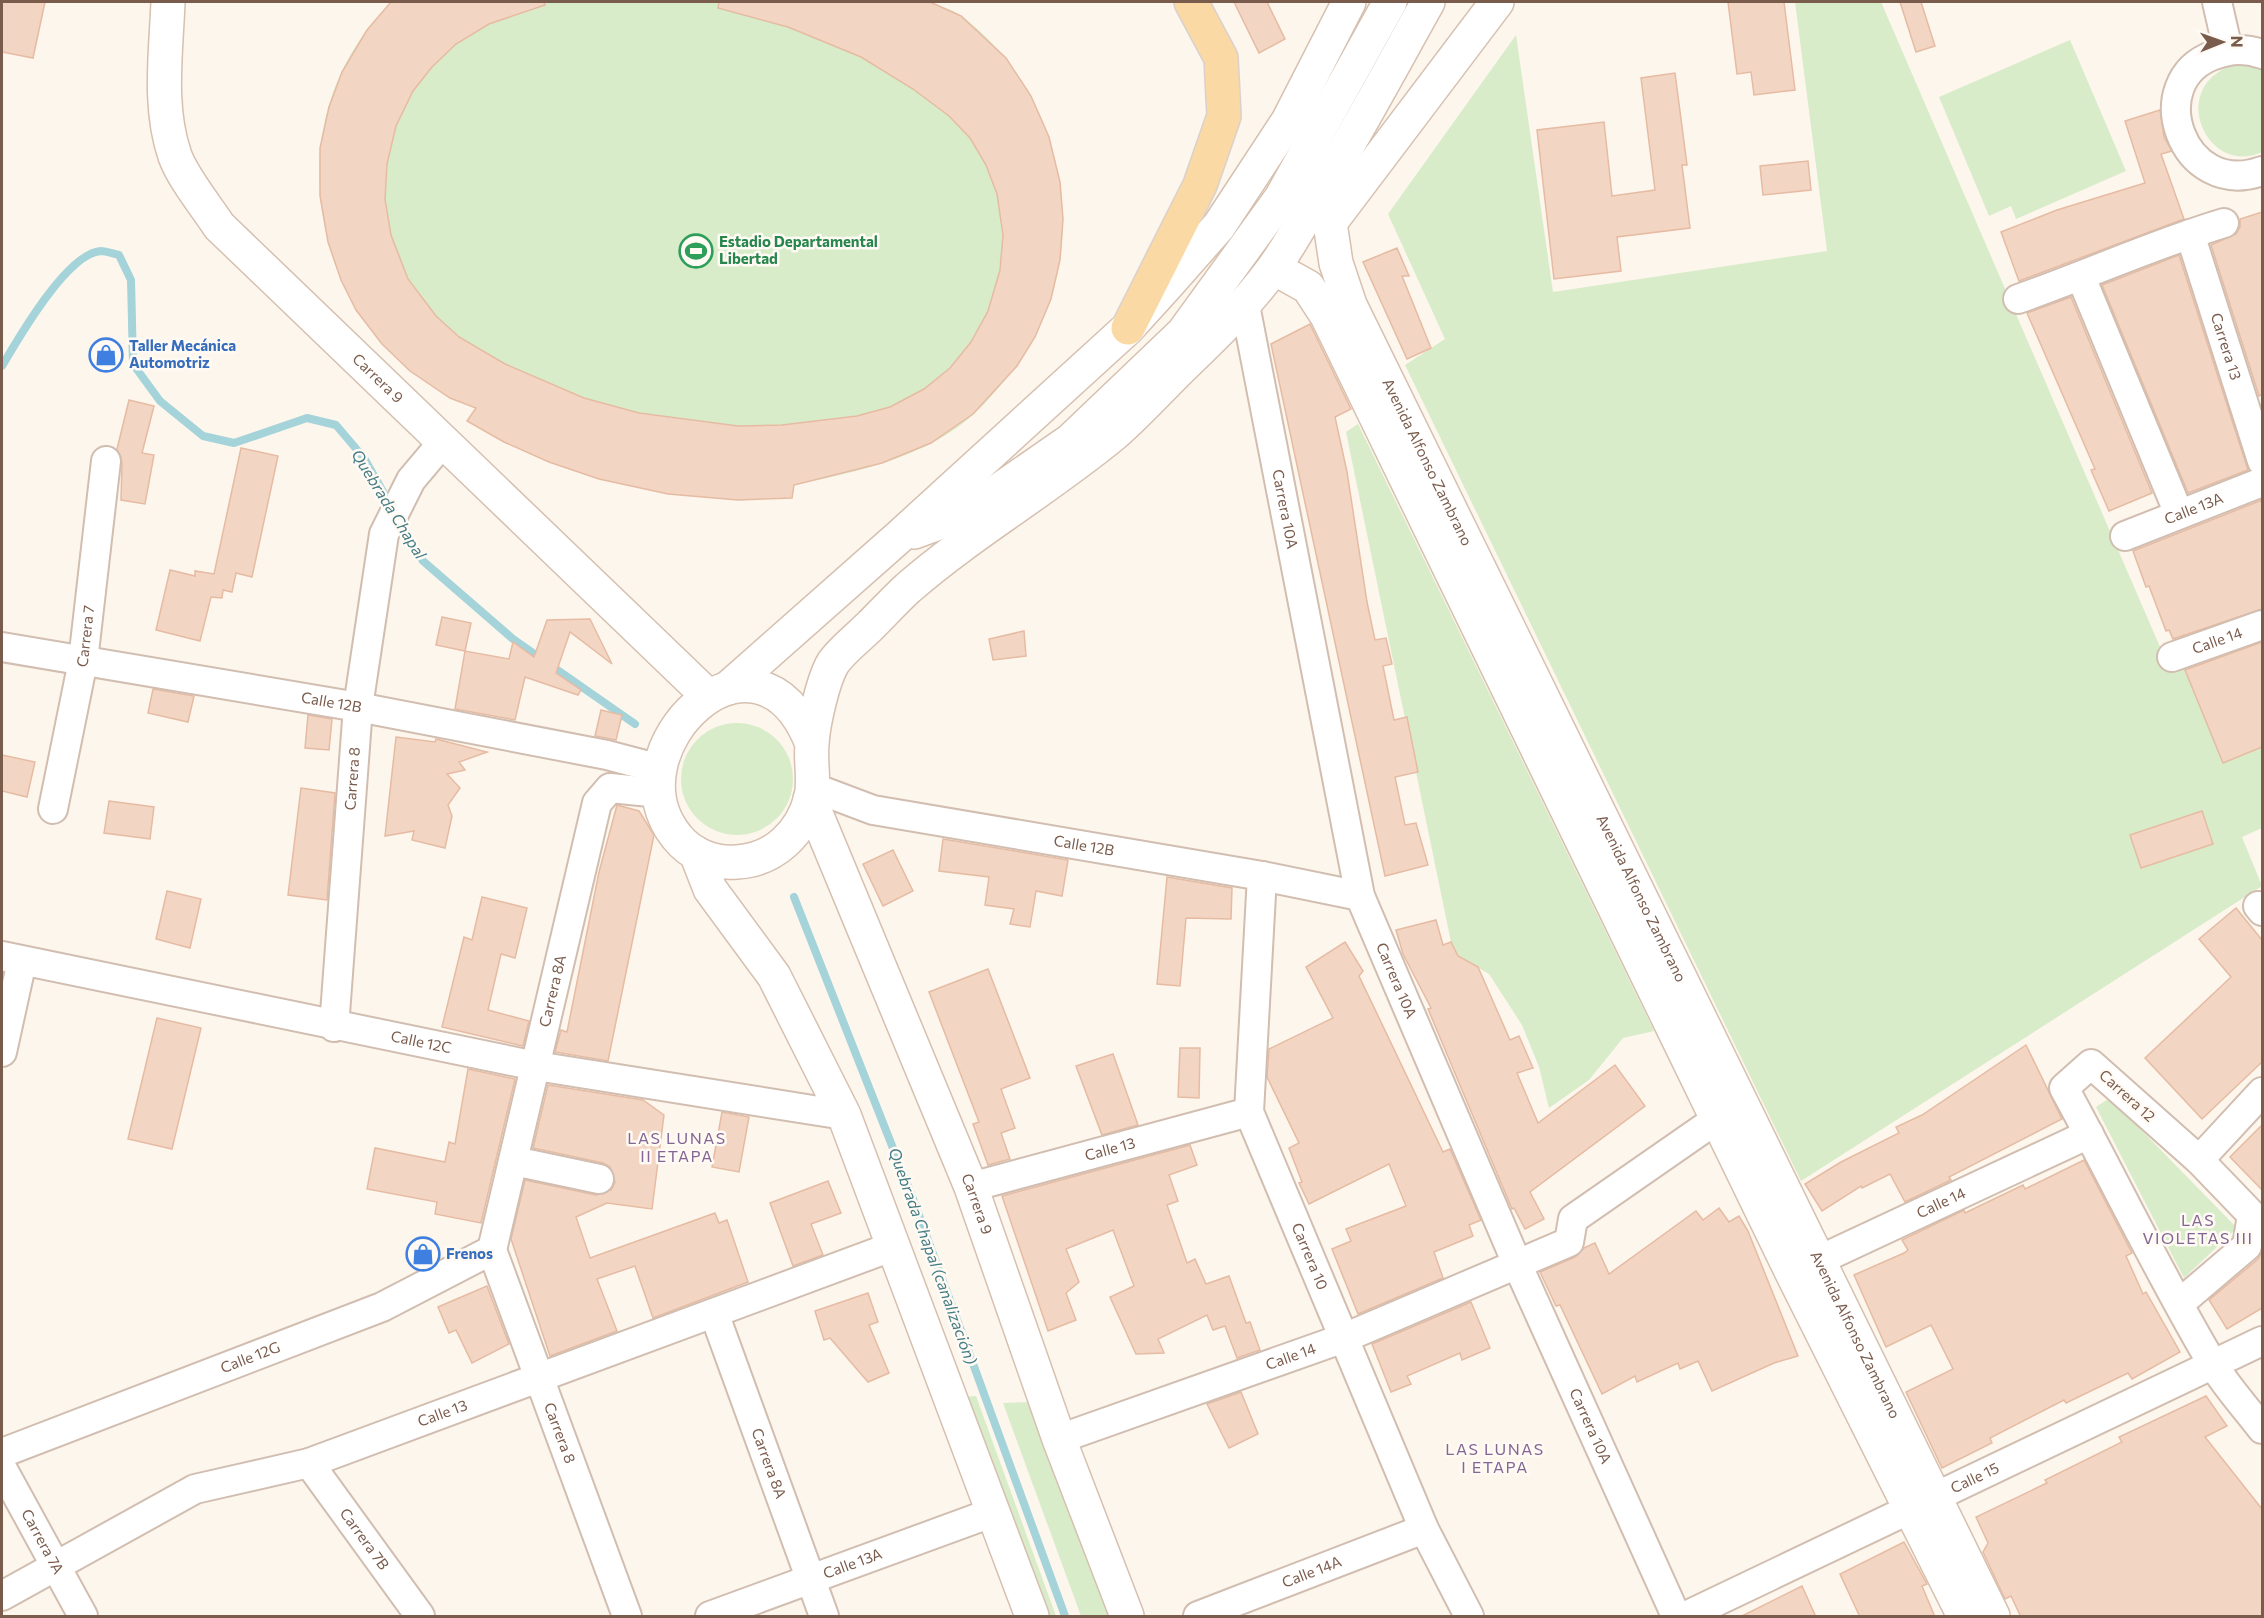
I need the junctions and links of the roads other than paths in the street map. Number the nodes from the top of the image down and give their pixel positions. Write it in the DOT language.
graph roads {
  1 [pos="168,2"];
  2 [pos="1191,2"];
  3 [pos="1349,2"];
  4 [pos="1390,2"];
  5 [pos="1428,2"];
  6 [pos="1497,2"];
  7 [pos="2217,2"];
  8 [pos="2228,50"];
  9 [pos="2262,54"];
  10 [pos="1335,168"];
  11 [pos="2262,171"];
  12 [pos="1330,223"];
  13 [pos="2224,223"];
  14 [pos="2190,234"];
  15 [pos="1279,259"];
  16 [pos="2081,277"];
  17 [pos="2018,299"];
  18 [pos="1245,305"];
  19 [pos="1128,328"];
  20 [pos="443,442"];
  21 [pos="106,461"];
  22 [pos="2262,461"];
  23 [pos="2262,482"];
  24 [pos="2179,514"];
  25 [pos="900,536"];
  26 [pos="2125,536"];
  27 [pos="2262,625"];
  28 [pos="2,648"];
  29 [pos="2172,657"];
  30 [pos="83,661"];
  31 [pos="718,692"];
  32 [pos="358,707"];
  33 [pos="812,744"];
  34 [pos="660,781"];
  35 [pos="811,793"];
  36 [pos="53,809"];
  37 [pos="696,853"];
  38 [pos="1263,876"];
  39 [pos="1360,896"];
  40 [pos="12,959"];
  41 [pos="334,1027"];
  42 [pos="2,1052"];
  43 [pos="536,1066"];
  44 [pos="2262,1092"];
  45 [pos="1249,1112"];
  46 [pos="843,1115"];
  47 [pos="1717,1119"];
  48 [pos="2089,1134"];
  49 [pos="2199,1160"];
  50 [pos="514,1161"];
  51 [pos="599,1179"];
  52 [pos="971,1187"];
  53 [pos="894,1246"];
  54 [pos="492,1250"];
  55 [pos="1518,1266"];
  56 [pos="1804,1267"];
  57 [pos="2180,1303"];
  58 [pos="714,1312"];
  59 [pos="1344,1338"];
  60 [pos="2262,1341"];
  61 [pos="2213,1365"];
  62 [pos="539,1379"];
  63 [pos="2262,1429"];
  64 [pos="1059,1439"];
  65 [pos="2,1453"];
  66 [pos="309,1463"];
  67 [pos="2,1468"];
  68 [pos="1922,1502"];
  69 [pos="994,1512"];
  70 [pos="1424,1529"];
  71 [pos="56,1567"];
  72 [pos="810,1580"];
  73 [pos="2,1596"];
  74 [pos="83,1617"];
  75 [pos="420,1617"];
  76 [pos="627,1617"];
  77 [pos="710,1617"];
  78 [pos="824,1617"];
  79 [pos="1032,1617"];
  80 [pos="1127,1617"];
  81 [pos="1198,1617"];
  82 [pos="1469,1617"];
  83 [pos="1676,1617"];
  84 [pos="1686,1617"];
  85 [pos="1964,1617"];
  86 [pos="1994,1617"];
  1 -- 20 [label="main road, Carrera 9"];
  2 -- 19 [label="main road"];
  3 -- 19 [label="main road"];
  4 -- 25 [label="main road"];
  5 -- 10 [label="main road"];
  6 -- 12 [label="main road"];
  7 -- 8 [label="street"];
  8 -- 9 [label="street"];
  8 -- 11 [label="street"];
  10 -- 12 [label="main road, Avenida Alfonso Zambrano"];
  10 -- 15 [label="main road"];
  12 -- 15 [label="main road"];
  12 -- 56 [label="main road, Avenida Alfonso Zambrano"];
  13 -- 14 [label="street"];
  14 -- 16 [label="street"];
  14 -- 22 [label="street, Carrera 13"];
  15 -- 18 [label="main road"];
  15 -- 47 [label="main road, Avenida Alfonso Zambrano"];
  16 -- 17 [label="street"];
  16 -- 24 [label="street"];
  18 -- 33 [label="main road"];
  18 -- 39 [label="street, Carrera 10A"];
  19 -- 25 [label="main road"];
  20 -- 31 [label="main road, Carrera 9"];
  20 -- 32 [label="street, Carrera 8"];
  21 -- 30 [label="street, Carrera 7"];
  23 -- 24 [label="street, Calle 13A"];
  24 -- 26 [label="street, Calle 13A"];
  25 -- 31 [label="main road"];
  27 -- 29 [label="street, Calle 14"];
  28 -- 30 [label="street, Calle 12B"];
  30 -- 32 [label="street, Calle 12B"];
  30 -- 36 [label="street, Carrera 7"];
  31 -- 33 [label="main road"];
  31 -- 34 [label="main road"];
  32 -- 34 [label="street, Calle 12B"];
  32 -- 41 [label="street, Carrera 8"];
  33 -- 35 [label="main road"];
  34 -- 37 [label="main road"];
  34 -- 43 [label="street, Carrera 8A"];
  35 -- 37 [label="main road"];
  35 -- 38 [label="street, Calle 12B"];
  35 -- 52 [label="main road, Carrera 9"];
  37 -- 46 [label="main road"];
  38 -- 39 [label="street, Calle 12B"];
  38 -- 45 [label="street, Carrera 10"];
  39 -- 55 [label="street, Carrera 10A"];
  40 -- 41 [label="street, Calle 12C"];
  40 -- 42 [label="street"];
  41 -- 43 [label="street, Calle 12C"];
  43 -- 46 [label="street, Calle 12C"];
  43 -- 50 [label="street, Carrera 8A"];
  44 -- 49 [label="street"];
  45 -- 52 [label="street, Calle 13"];
  45 -- 59 [label="street, Carrera 10"];
  46 -- 53 [label="main road"];
  47 -- 55 [label="street, Calle 14"];
  47 -- 56 [label="main road, Avenida Alfonso Zambrano"];
  48 -- 49 [label="street, Carrera 12"];
  48 -- 56 [label="street, Calle 14"];
  48 -- 57 [label="street, Carrera 12"];
  49 -- 57 [label="street, Carrera 12"];
  50 -- 51 [label="street"];
  50 -- 54 [label="street, Carrera 8A"];
  52 -- 64 [label="main road, Carrera 9"];
  53 -- 58 [label="street, Calle 13"];
  53 -- 69 [label="main road"];
  54 -- 62 [label="street, Carrera 8"];
  54 -- 65 [label="street, Calle 12G"];
  55 -- 59 [label="street, Calle 14"];
  55 -- 83 [label="street, Carrera 10A"];
  56 -- 68 [label="main road, Avenida Alfonso Zambrano"];
  57 -- 61 [label="street, Carrera 12"];
  58 -- 62 [label="street, Calle 13"];
  58 -- 72 [label="street, Carrera 8A"];
  59 -- 64 [label="street, Calle 14"];
  59 -- 70 [label="street, Carrera 10"];
  60 -- 61 [label="street, Calle 15"];
  61 -- 63 [label="street, Carrera 12"];
  61 -- 68 [label="street, Calle 15"];
  62 -- 66 [label="street, Calle 13"];
  62 -- 76 [label="street, Carrera 8"];
  64 -- 80 [label="main road, Carrera 9"];
  66 -- 71 [label="street, Calle 13"];
  66 -- 75 [label="street, Carrera 7B"];
  67 -- 71 [label="street, Carrera 7A"];
  68 -- 84 [label="street, Calle 15"];
  68 -- 85 [label="main road, Avenida Alfonso Zambrano"];
  68 -- 86 [label="main road, Avenida Alfonso Zambrano"];
  69 -- 72 [label="street, Calle 13A"];
  69 -- 79 [label="main road"];
  70 -- 81 [label="street, Calle 14A"];
  70 -- 82 [label="street, Carrera 10"];
  71 -- 73 [label="street, Calle 13"];
  71 -- 74 [label="street, Carrera 7A"];
  72 -- 77 [label="street, Calle 13A"];
  72 -- 78 [label="street, Carrera 8A"];
}
